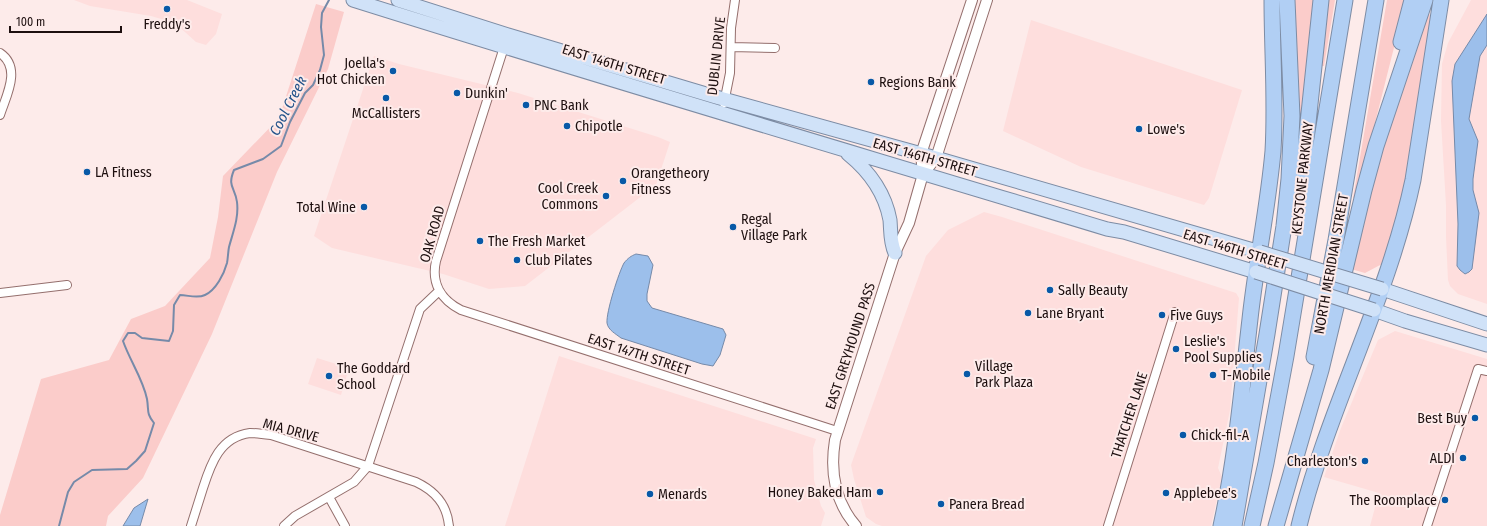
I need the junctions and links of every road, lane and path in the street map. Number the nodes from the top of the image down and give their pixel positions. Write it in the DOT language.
graph roads {
  1 [pos="355,0"];
  2 [pos="398,0"];
  3 [pos="735,0"];
  4 [pos="972,0"];
  5 [pos="987,0"];
  6 [pos="1272,0"];
  7 [pos="1287,0"];
  8 [pos="1321,0"];
  9 [pos="1344,0"];
  10 [pos="1376,0"];
  11 [pos="1412,0"];
  12 [pos="1424,0"];
  13 [pos="1441,0"];
  14 [pos="506,41"];
  15 [pos="731,47"];
  16 [pos="775,48"];
  17 [pos="0,53"];
  18 [pos="725,100"];
  19 [pos="721,113"];
  20 [pos="0,115"];
  21 [pos="1376,146"];
  22 [pos="841,150"];
  23 [pos="921,154"];
  24 [pos="936,158"];
  25 [pos="923,174"];
  26 [pos="1260,252"];
  27 [pos="894,253"];
  28 [pos="1256,272"];
  29 [pos="67,285"];
  30 [pos="1382,289"];
  31 [pos="439,291"];
  32 [pos="0,293"];
  33 [pos="1374,310"];
  34 [pos="1175,312"];
  35 [pos="1487,324"];
  36 [pos="1487,344"];
  37 [pos="1286,356"];
  38 [pos="1487,371"];
  39 [pos="837,431"];
  40 [pos="368,466"];
  41 [pos="329,497"];
  42 [pos="191,526"];
  43 [pos="284,526"];
  44 [pos="345,526"];
  45 [pos="449,526"];
  46 [pos="856,526"];
  47 [pos="1108,526"];
  48 [pos="1221,526"];
  49 [pos="1234,526"];
  50 [pos="1252,526"];
  51 [pos="1275,526"];
  52 [pos="1299,526"];
  53 [pos="1427,526"];
  1 -- 14 [label="main road, EAST 146TH STREET"];
  2 -- 14 [label="main road, EAST 146TH STREET"];
  3 -- 15 [label="street, DUBLIN DRIVE"];
  4 -- 23 [label="street"];
  5 -- 24 [label="street"];
  6 -- 26 [label="highway"];
  7 -- 49 [label="highway"];
  8 -- 37 [label="highway, KEYSTONE PARKWAY"];
  9 -- 37 [label="highway, NORTH MERIDIAN STREET"];
  10 -- 51 [label="highway, NORTH MERIDIAN STREET"];
  11 -- 21 [label="highway"];
  12 -- 21 [label="highway"];
  13 -- 30 [label="highway"];
  14 -- 18 [label="main road, EAST 146TH STREET"];
  14 -- 19 [label="main road, EAST 146TH STREET"];
  14 -- 31 [label="street, OAK ROAD"];
  15 -- 16 [label="street"];
  15 -- 18 [label="street, DUBLIN DRIVE"];
  17 -- 20 [label="street"];
  18 -- 19 [label="street, DUBLIN DRIVE"];
  18 -- 23 [label="main road, EAST 146TH STREET"];
  19 -- 22 [label="main road, EAST 146TH STREET"];
  21 -- 51 [label="highway"];
  22 -- 25 [label="main road, EAST 146TH STREET"];
  22 -- 27 [label="main road"];
  23 -- 24 [label="main road, EAST 146TH STREET"];
  23 -- 25 [label="street"];
  24 -- 25 [label="street"];
  24 -- 26 [label="main road, EAST 146TH STREET"];
  25 -- 27 [label="street, EAST GREYHOUND PASS"];
  25 -- 28 [label="main road, EAST 146TH STREET"];
  26 -- 28 [label="highway"];
  26 -- 30 [label="main road, EAST 146TH STREET, bridge"];
  27 -- 39 [label="street, EAST GREYHOUND PASS"];
  28 -- 33 [label="main road, EAST 146TH STREET, bridge"];
  28 -- 48 [label="highway"];
  29 -- 32 [label="street"];
  30 -- 33 [label="highway"];
  30 -- 35 [label="main road, EAST 146TH STREET"];
  31 -- 39 [label="street, EAST 147TH STREET"];
  31 -- 40 [label="street"];
  33 -- 36 [label="main road, EAST 146TH STREET"];
  33 -- 52 [label="highway"];
  34 -- 47 [label="street, THATCHER LANE"];
  37 -- 50 [label="highway, NORTH MERIDIAN STREET"];
  38 -- 53 [label="street"];
  39 -- 46 [label="street, EAST GREYHOUND PASS"];
  40 -- 41 [label="street"];
  40 -- 42 [label="street, MIA DRIVE"];
  40 -- 45 [label="street"];
  41 -- 43 [label="street"];
  41 -- 44 [label="street"];
}
